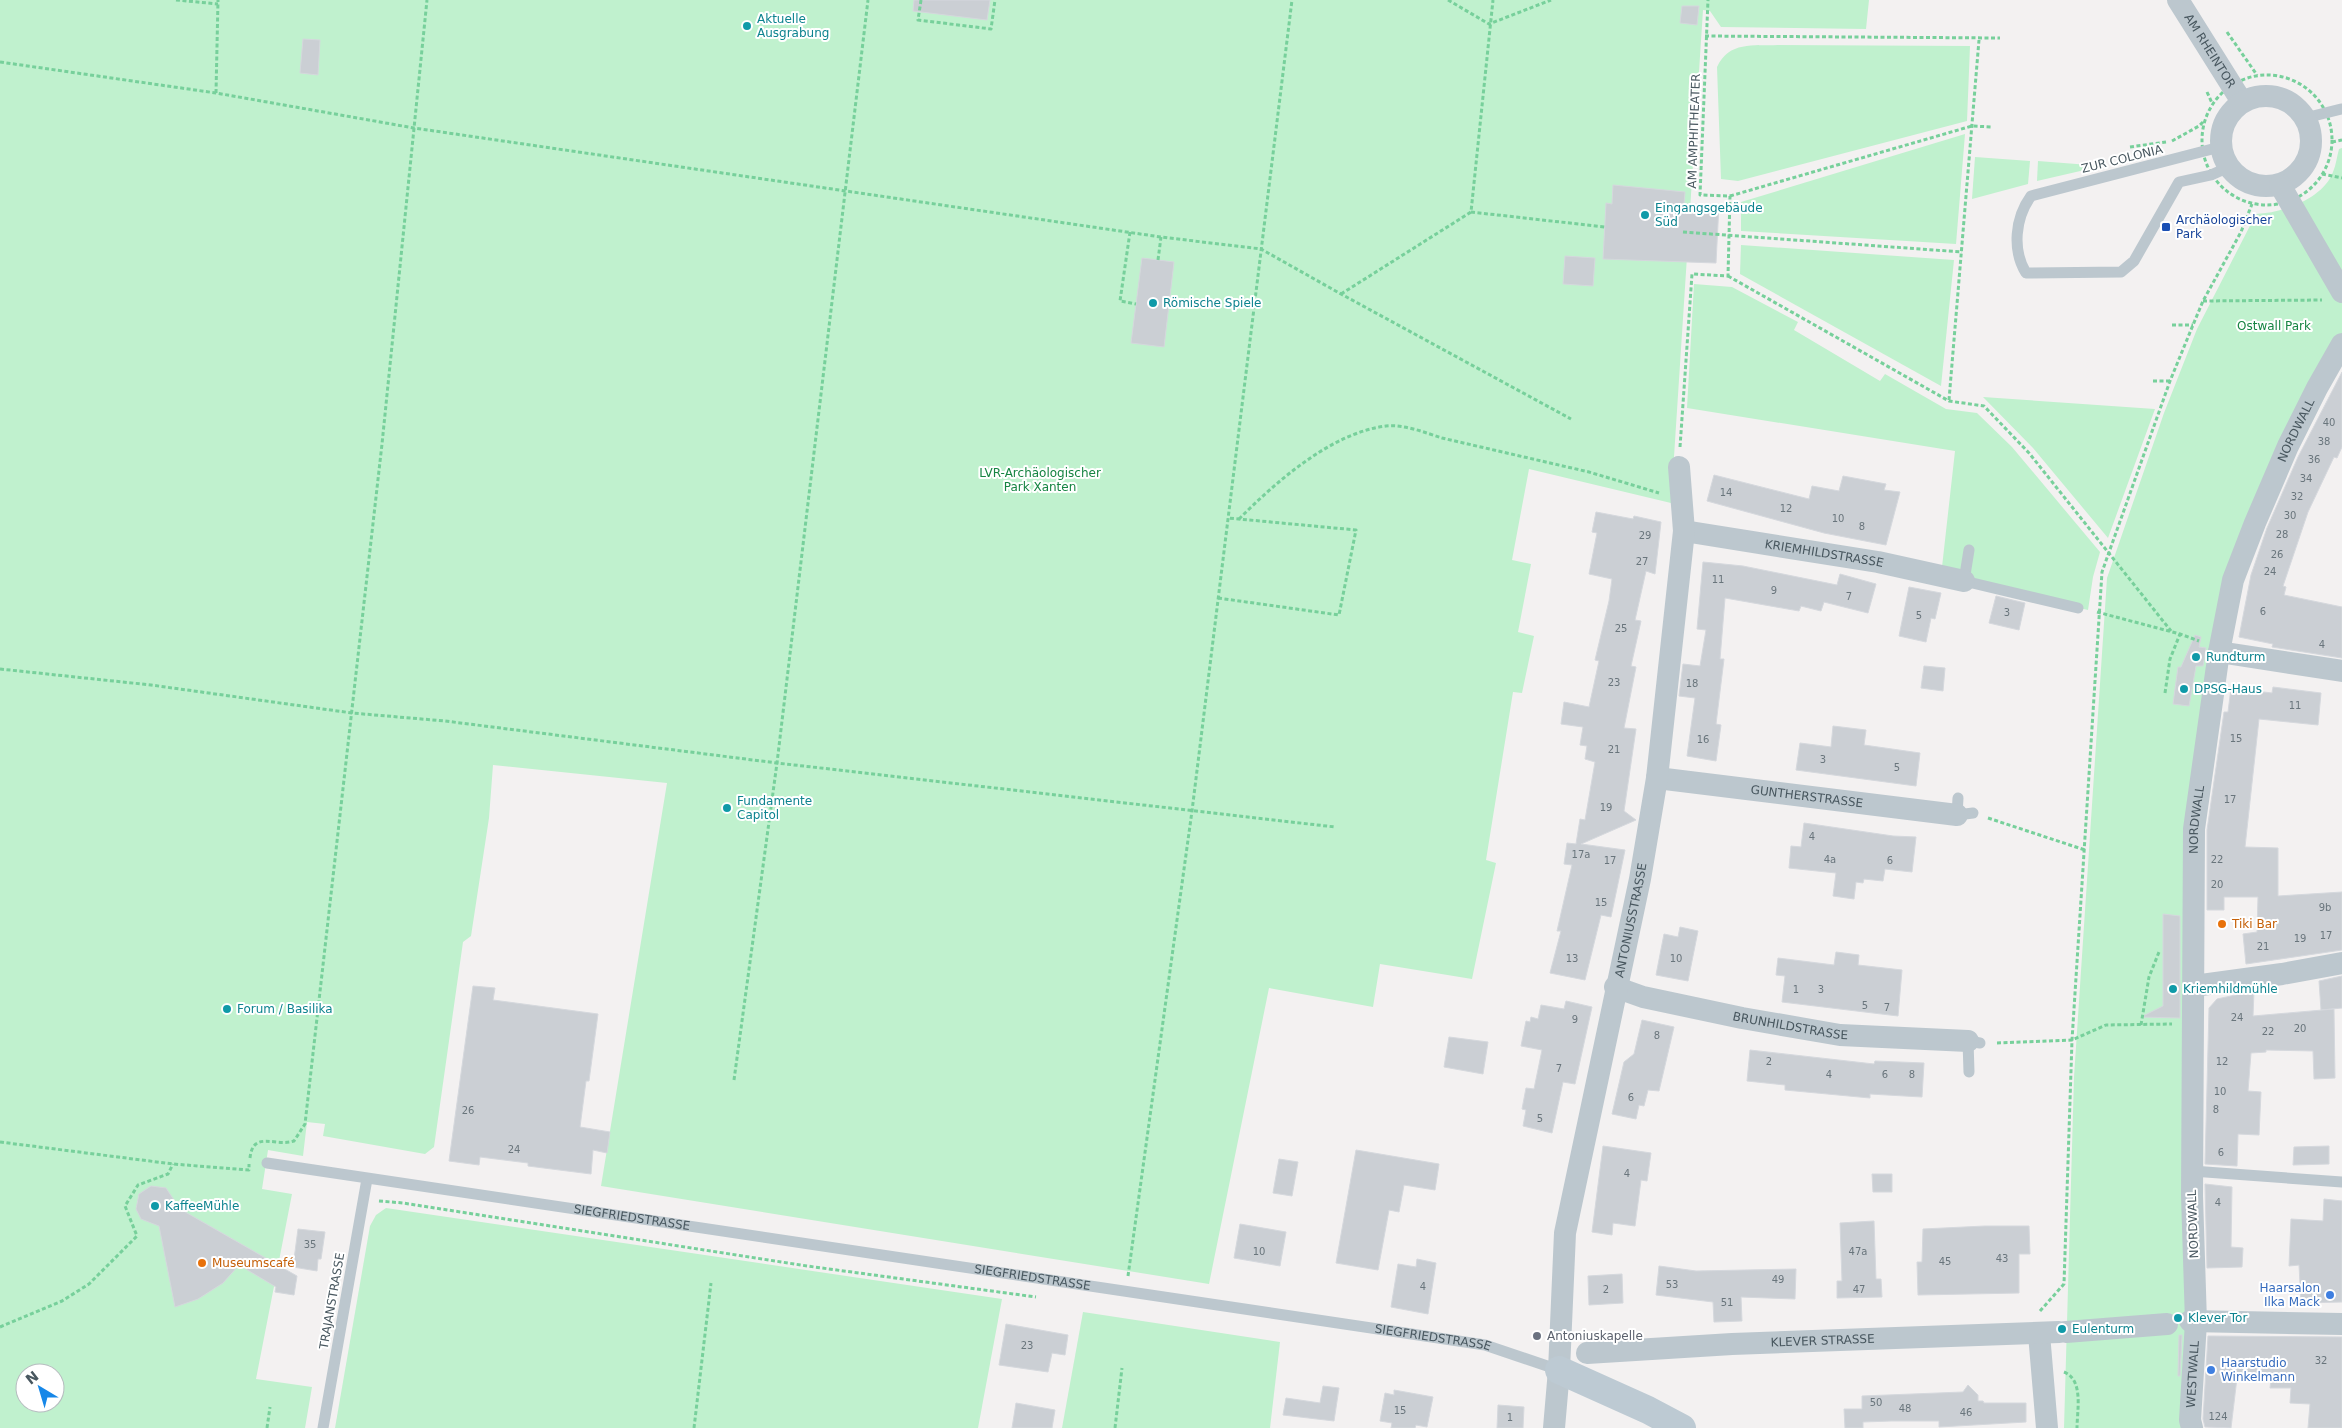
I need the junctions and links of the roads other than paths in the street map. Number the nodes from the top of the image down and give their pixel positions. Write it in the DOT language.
graph roads {
  1 [pos="2178,0"];
  2 [pos="2242,102"];
  3 [pos="2341,109"];
  4 [pos="2305,118"];
  5 [pos="2220,147"];
  6 [pos="2229,167"];
  7 [pos="2280,185"];
  8 [pos="2333,296"];
  9 [pos="2342,344"];
  10 [pos="1679,467"];
  11 [pos="1684,531"];
  12 [pos="1969,550"];
  13 [pos="1964,581"];
  14 [pos="2078,608"];
  15 [pos="2210,647"];
  16 [pos="2342,671"];
  17 [pos="1657,778"];
  18 [pos="1962,809"];
  19 [pos="2342,963"];
  20 [pos="2194,986"];
  21 [pos="1615,987"];
  22 [pos="1974,1042"];
  23 [pos="1969,1072"];
  24 [pos="267,1163"];
  25 [pos="2192,1171"];
  26 [pos="367,1179"];
  27 [pos="2342,1182"];
  28 [pos="2193,1321"];
  29 [pos="2167,1324"];
  30 [pos="2342,1324"];
  31 [pos="2055,1333"];
  32 [pos="1587,1352"];
  33 [pos="1559,1370"];
  34 [pos="323,1428"];
  35 [pos="1554,1428"];
  36 [pos="1682,1428"];
  37 [pos="2047,1428"];
  38 [pos="2192,1428"];
  1 -- 2 [label="street, AM RHEINTOR"];
  2 -- 4 [label="street"];
  2 -- 5 [label="street"];
  3 -- 4 [label="lane"];
  4 -- 7 [label="street"];
  5 -- 6 [label="street"];
  5 -- 6 [label="lane, ZUR COLONIA"];
  6 -- 7 [label="street"];
  7 -- 8 [label="street"];
  9 -- 15 [label="street, NORDWALL"];
  10 -- 11 [label="street, ANTONIUSSTRASSE"];
  11 -- 13 [label="street, KRIEMHILDSTRASSE"];
  11 -- 17 [label="street, ANTONIUSSTRASSE"];
  12 -- 13 [label="lane"];
  13 -- 14 [label="lane"];
  15 -- 16 [label="street"];
  15 -- 20 [label="street, NORDWALL"];
  17 -- 18 [label="street, GUNTHERSTRASSE"];
  17 -- 21 [label="street, ANTONIUSSTRASSE"];
  19 -- 20 [label="street"];
  20 -- 25 [label="street, NORDWALL"];
  21 -- 22 [label="street, BRUNHILDSTRASSE"];
  21 -- 33 [label="street, ANTONIUSSTRASSE"];
  22 -- 23 [label="lane"];
  24 -- 26 [label="lane, SIEGFRIEDSTRASSE"];
  25 -- 27 [label="lane"];
  25 -- 28 [label="street, NORDWALL"];
  26 -- 33 [label="lane, SIEGFRIEDSTRASSE"];
  26 -- 34 [label="lane, TRAJANSTRASSE"];
  28 -- 30 [label="street"];
  28 -- 38 [label="street, WESTWALL"];
  29 -- 31 [label="street, KLEVER STRASSE"];
  31 -- 32 [label="street, KLEVER STRASSE"];
  31 -- 37 [label="street"];
  33 -- 35 [label="street, ANTONIUSSTRASSE"];
  33 -- 36 [label="street, SIEGFRIEDSTRASSE"];
}
